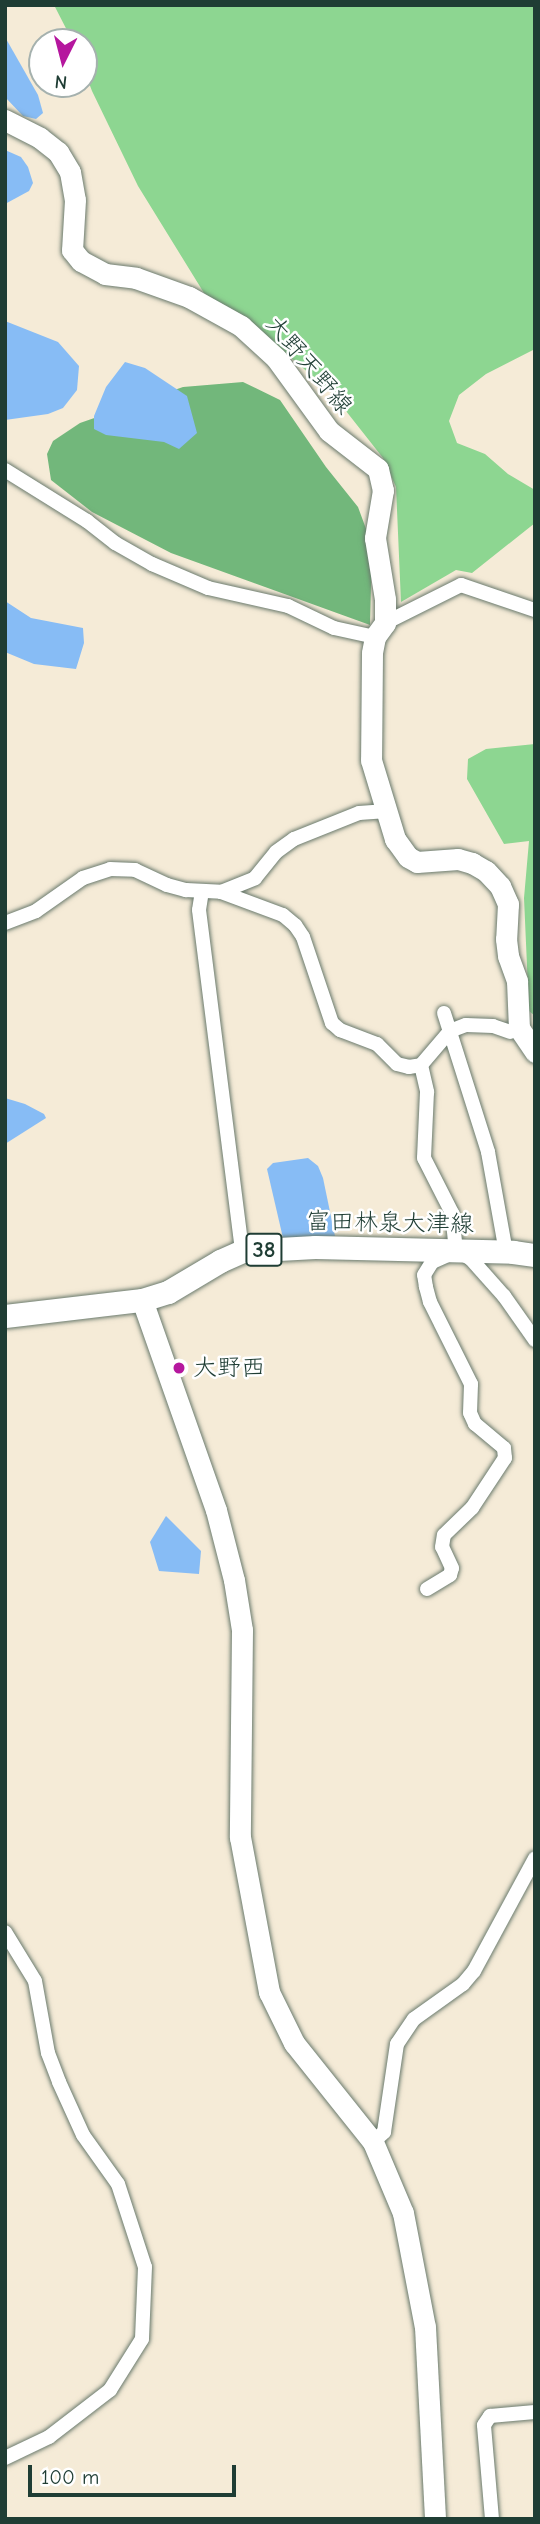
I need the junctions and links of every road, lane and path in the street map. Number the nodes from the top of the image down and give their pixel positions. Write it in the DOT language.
graph roads {
  1 [pos="5,120"];
  2 [pos="5,470"];
  3 [pos="535,610"];
  4 [pos="380,630"];
  5 [pos="378,783"];
  6 [pos="387,811"];
  7 [pos="359,813"];
  8 [pos="202,891"];
  9 [pos="221,892"];
  10 [pos="5,923"];
  11 [pos="444,1013"];
  12 [pos="450,1031"];
  13 [pos="510,1032"];
  14 [pos="535,1052"];
  15 [pos="421,1065"];
  16 [pos="456,1250"];
  17 [pos="242,1251"];
  18 [pos="506,1252"];
  19 [pos="535,1255"];
  20 [pos="142,1300"];
  21 [pos="5,1316"];
  22 [pos="535,1340"];
  23 [pos="427,1589"];
  24 [pos="535,1858"];
  25 [pos="5,1933"];
  26 [pos="373,2142"];
  27 [pos="535,2412"];
  28 [pos="5,2458"];
  29 [pos="436,2519"];
  30 [pos="492,2519"];
  1 -- 4 [label="street, 大野天野線"];
  2 -- 4 [label="street"];
  3 -- 4 [label="street"];
  4 -- 5 [label="street, 大野天野線"];
  5 -- 6 [label="street, 大野天野線"];
  5 -- 7 [label="street"];
  6 -- 7 [label="street"];
  6 -- 14 [label="street, 大野天野線"];
  7 -- 9 [label="street"];
  8 -- 9 [label="street"];
  8 -- 10 [label="street"];
  8 -- 17 [label="street"];
  9 -- 15 [label="street"];
  11 -- 12 [label="street"];
  12 -- 13 [label="street"];
  12 -- 15 [label="street"];
  12 -- 18 [label="street"];
  15 -- 16 [label="street"];
  16 -- 17 [label="main road, 富田林泉大津線 / 38"];
  16 -- 18 [label="main road, 富田林泉大津線 / 38"];
  16 -- 22 [label="street"];
  16 -- 23 [label="street"];
  17 -- 20 [label="main road, 富田林泉大津線 / 38"];
  18 -- 19 [label="main road, 富田林泉大津線 / 38"];
  20 -- 21 [label="main road, 富田林泉大津線 / 38"];
  20 -- 26 [label="street"];
  24 -- 26 [label="street"];
  25 -- 28 [label="street"];
  26 -- 29 [label="street"];
  27 -- 30 [label="street"];
}
